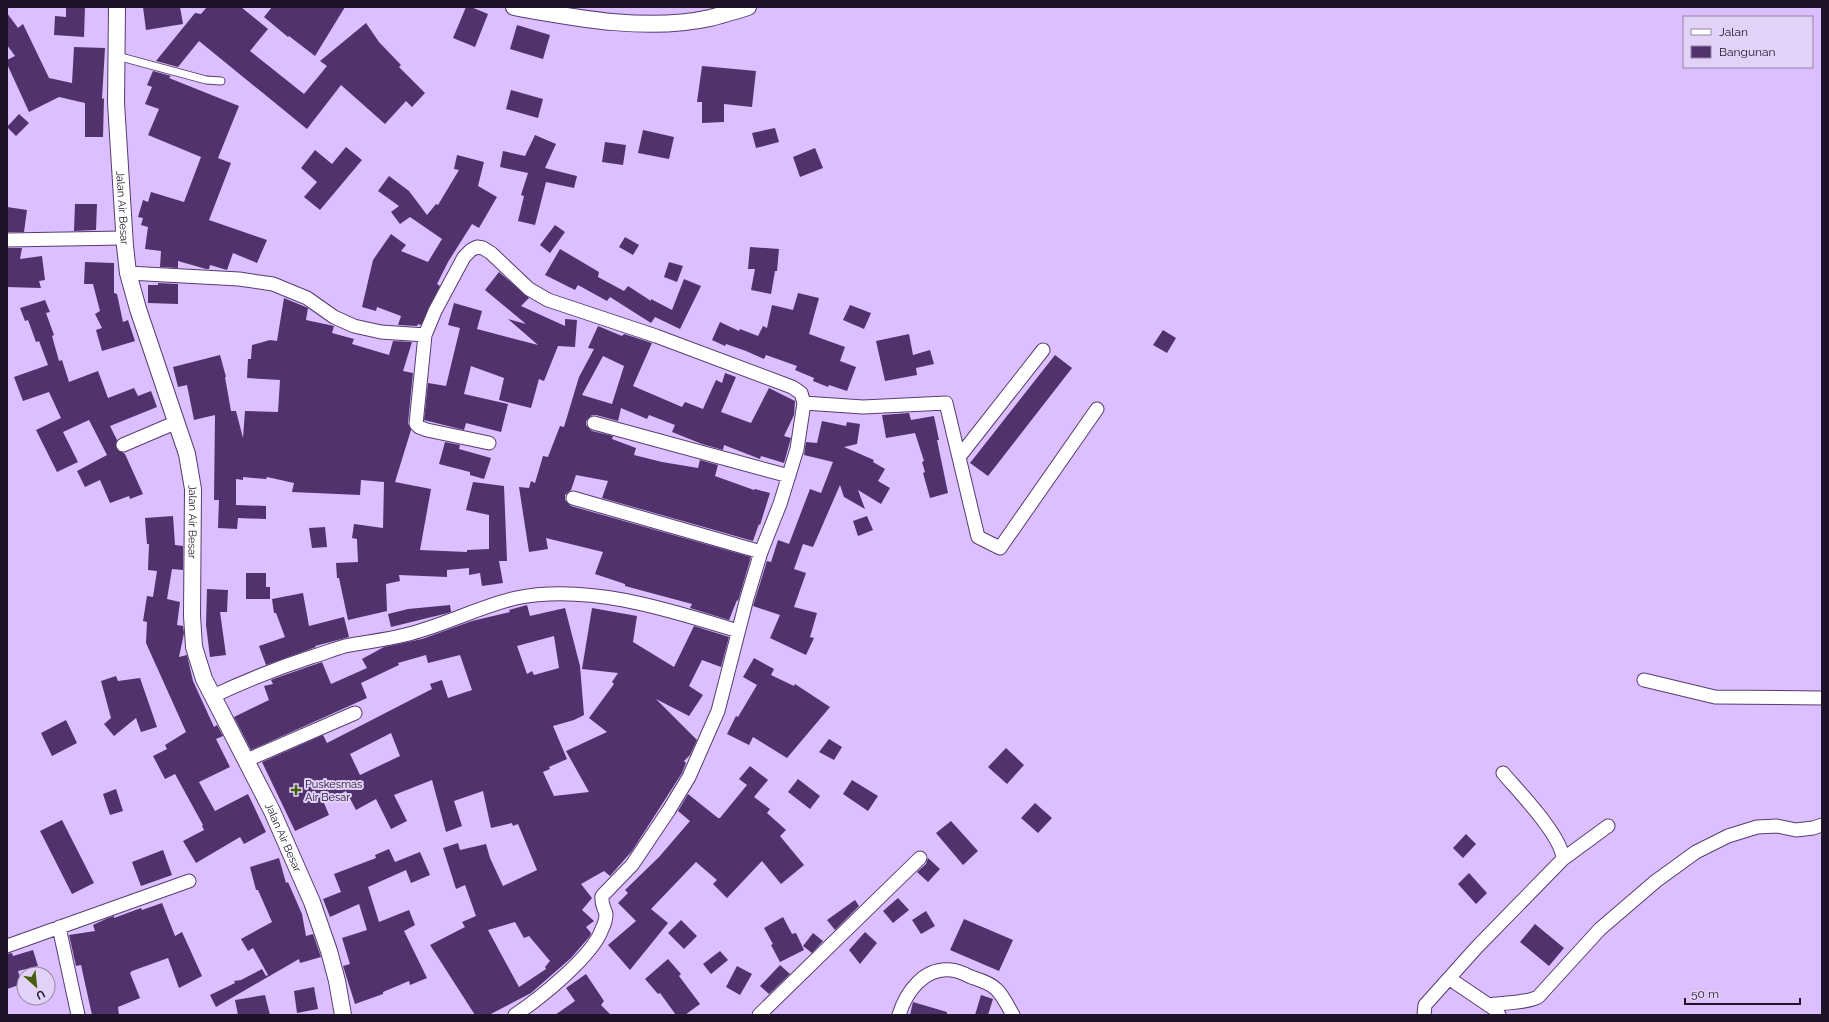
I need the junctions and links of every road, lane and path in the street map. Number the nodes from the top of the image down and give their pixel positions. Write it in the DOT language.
graph roads {
  1 [pos="117,7"];
  2 [pos="514,7"];
  3 [pos="748,7"];
  4 [pos="117,56"];
  5 [pos="220,81"];
  6 [pos="124,238"];
  7 [pos="7,240"];
  8 [pos="128,273"];
  9 [pos="425,335"];
  10 [pos="1044,350"];
  11 [pos="804,403"];
  12 [pos="1098,409"];
  13 [pos="177,422"];
  14 [pos="594,423"];
  15 [pos="489,443"];
  16 [pos="123,445"];
  17 [pos="959,457"];
  18 [pos="789,476"];
  19 [pos="573,498"];
  20 [pos="761,552"];
  21 [pos="738,631"];
  22 [pos="1644,680"];
  23 [pos="213,696"];
  24 [pos="1822,698"];
  25 [pos="355,713"];
  26 [pos="247,760"];
  27 [pos="1503,773"];
  28 [pos="1822,824"];
  29 [pos="1608,826"];
  30 [pos="920,858"];
  31 [pos="1562,859"];
  32 [pos="189,881"];
  33 [pos="60,927"];
  34 [pos="7,946"];
  35 [pos="1450,979"];
  36 [pos="1488,1005"];
  37 [pos="78,1015"];
  38 [pos="343,1015"];
  39 [pos="515,1015"];
  40 [pos="759,1015"];
  41 [pos="899,1015"];
  42 [pos="1013,1015"];
  43 [pos="1424,1015"];
  44 [pos="1499,1015"];
  1 -- 4 [label="street, Jalan Air Besar"];
  2 -- 3 [label="street"];
  4 -- 5 [label="lane"];
  4 -- 6 [label="street, Jalan Air Besar"];
  6 -- 7 [label="street"];
  6 -- 8 [label="street, Jalan Air Besar"];
  8 -- 9 [label="street"];
  8 -- 13 [label="street, Jalan Air Besar"];
  9 -- 11 [label="street"];
  9 -- 15 [label="street"];
  10 -- 17 [label="street"];
  11 -- 17 [label="street"];
  11 -- 18 [label="street"];
  12 -- 17 [label="street"];
  13 -- 16 [label="street"];
  13 -- 23 [label="street, Jalan Air Besar"];
  14 -- 18 [label="street"];
  18 -- 20 [label="street"];
  19 -- 20 [label="street"];
  20 -- 21 [label="street"];
  21 -- 23 [label="street"];
  21 -- 39 [label="street"];
  22 -- 24 [label="street"];
  23 -- 26 [label="street, Jalan Air Besar"];
  25 -- 26 [label="street"];
  26 -- 38 [label="street, Jalan Air Besar"];
  27 -- 31 [label="street"];
  28 -- 36 [label="street"];
  29 -- 31 [label="street"];
  30 -- 40 [label="street"];
  31 -- 35 [label="street"];
  32 -- 33 [label="street"];
  33 -- 34 [label="street"];
  33 -- 37 [label="street"];
  35 -- 36 [label="street"];
  35 -- 43 [label="street"];
  36 -- 44 [label="street"];
  41 -- 42 [label="street"];
}
